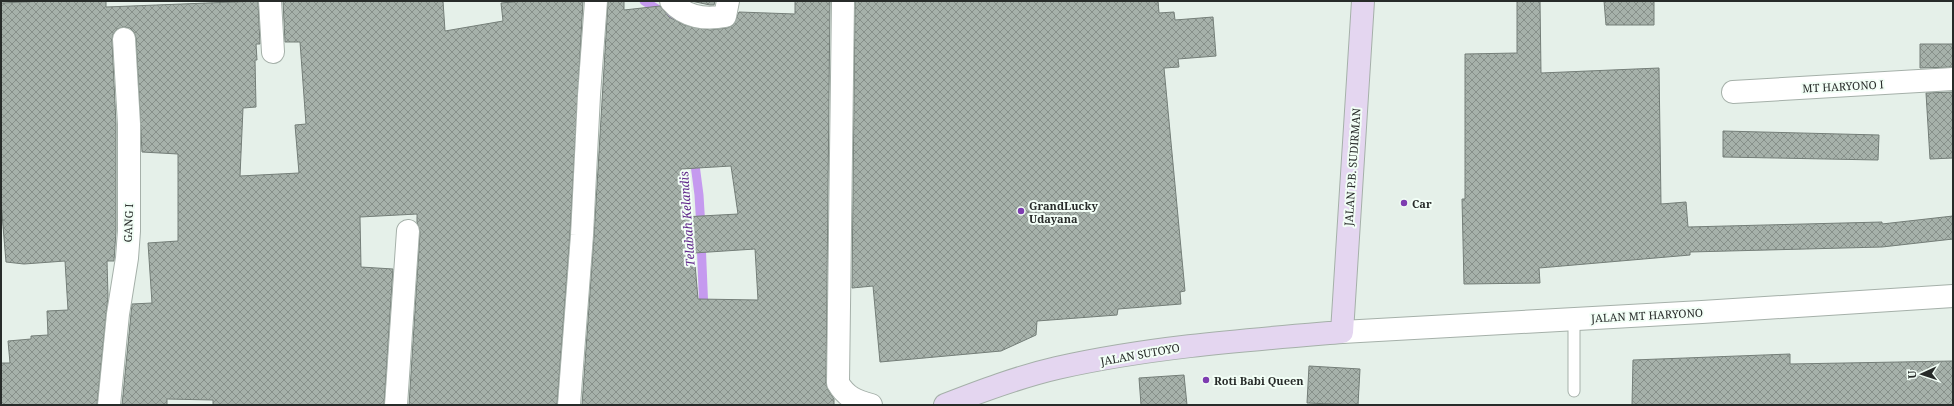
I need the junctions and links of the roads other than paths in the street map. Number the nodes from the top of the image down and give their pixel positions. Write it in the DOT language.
graph roads {
  1 [pos="270,1"];
  2 [pos="596,1"];
  3 [pos="672,1"];
  4 [pos="728,1"];
  5 [pos="843,1"];
  6 [pos="1363,1"];
  7 [pos="124,39"];
  8 [pos="273,52"];
  9 [pos="1953,79"];
  10 [pos="1733,92"];
  11 [pos="408,231"];
  12 [pos="1953,296"];
  13 [pos="1574,319"];
  14 [pos="1342,332"];
  15 [pos="1574,392"];
  16 [pos="109,405"];
  17 [pos="396,405"];
  18 [pos="569,405"];
  19 [pos="871,405"];
  20 [pos="944,405"];
  1 -- 8 [label="street"];
  2 -- 18 [label="street"];
  3 -- 4 [label="street"];
  5 -- 19 [label="street"];
  6 -- 14 [label="main road, JALAN P.B. SUDIRMAN"];
  7 -- 16 [label="street, GANG I"];
  9 -- 10 [label="street, MT HARYONO I"];
  11 -- 17 [label="street"];
  12 -- 13 [label="street, JALAN MT HARYONO"];
  13 -- 14 [label="street, JALAN MT HARYONO"];
  13 -- 15 [label="lane"];
  14 -- 20 [label="main road, JALAN SUTOYO"];
}
